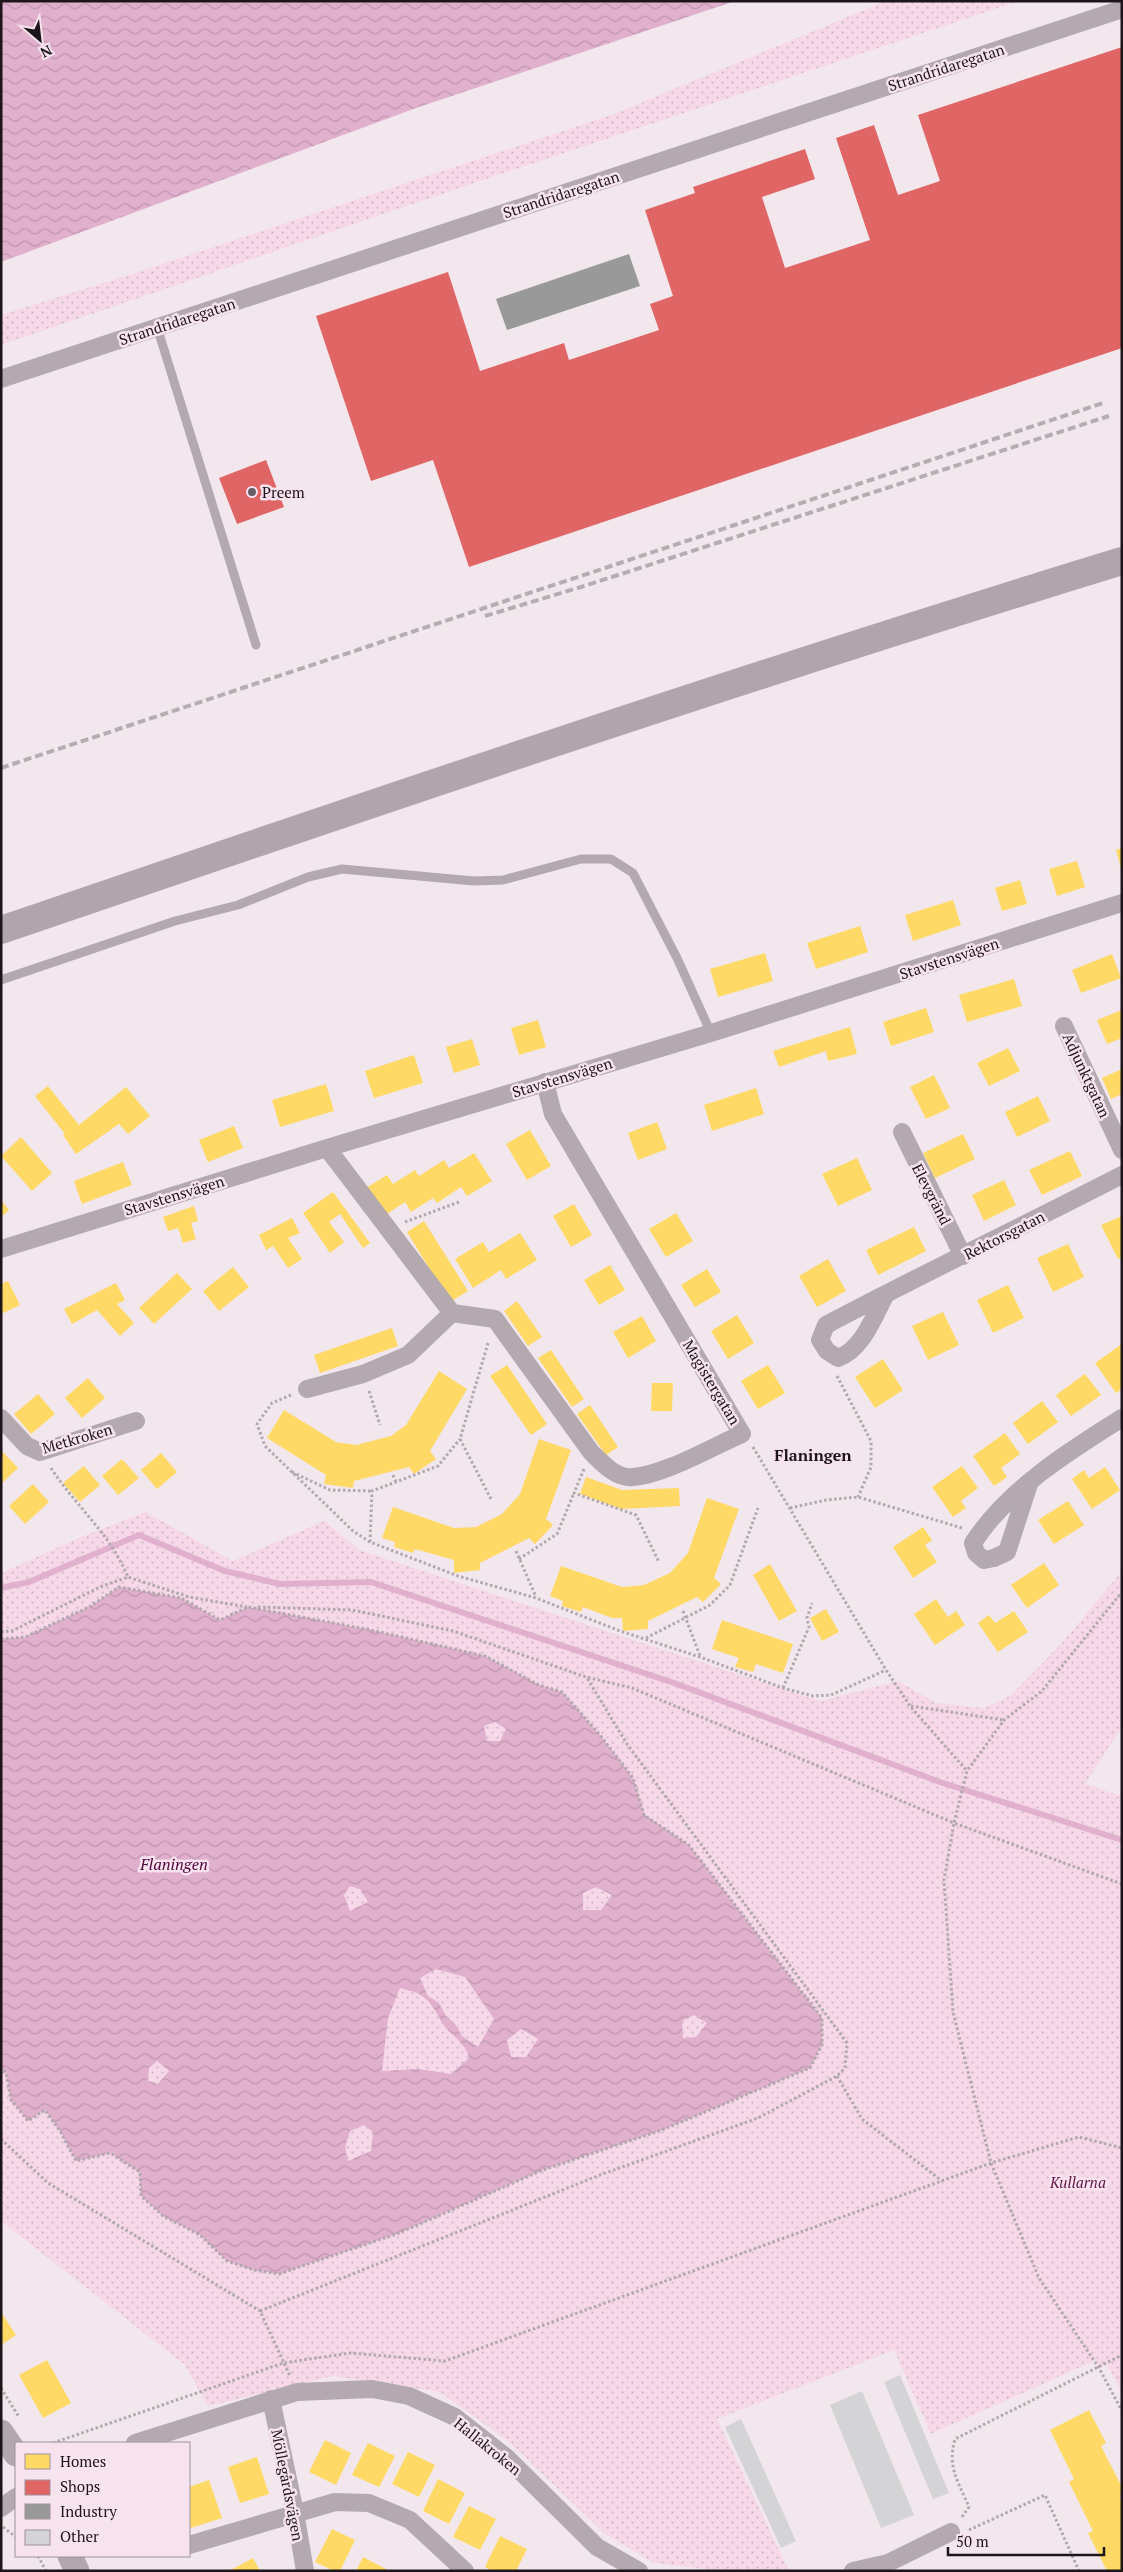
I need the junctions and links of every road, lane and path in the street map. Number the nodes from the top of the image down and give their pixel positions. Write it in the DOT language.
graph roads {
  1 [pos="1122,9"];
  2 [pos="157,328"];
  3 [pos="1,379"];
  4 [pos="1122,546"];
  5 [pos="1122,561"];
  6 [pos="948,614"];
  7 [pos="256,645"];
  8 [pos="1122,903"];
  9 [pos="1,930"];
  10 [pos="1,980"];
  11 [pos="1064,1026"];
  12 [pos="711,1033"];
  13 [pos="545,1082"];
  14 [pos="902,1132"];
  15 [pos="327,1148"];
  16 [pos="1122,1150"];
  17 [pos="1122,1175"];
  18 [pos="459,1202"];
  19 [pos="388,1229"];
  20 [pos="1,1249"];
  21 [pos="963,1256"];
  22 [pos="886,1294"];
  23 [pos="452,1314"];
  24 [pos="495,1319"];
  25 [pos="838,1358"];
  26 [pos="364,1374"];
  27 [pos="307,1389"];
  28 [pos="1,1418"];
  29 [pos="1122,1418"];
  30 [pos="136,1421"];
  31 [pos="380,1424"];
  32 [pos="742,1434"];
  33 [pos="460,1439"];
  34 [pos="40,1452"];
  35 [pos="591,1452"];
  36 [pos="289,1470"];
  37 [pos="393,1475"];
  38 [pos="396,1482"];
  39 [pos="1029,1484"];
  40 [pos="372,1491"];
  41 [pos="574,1493"];
  42 [pos="858,1497"];
  43 [pos="492,1501"];
  44 [pos="758,1508"];
  45 [pos="790,1508"];
  46 [pos="980,1533"];
  47 [pos="370,1542"];
  48 [pos="516,1551"];
  49 [pos="519,1559"];
  50 [pos="659,1562"];
  51 [pos="128,1577"];
  52 [pos="1122,1592"];
  53 [pos="536,1598"];
  54 [pos="812,1603"];
  55 [pos="248,1607"];
  56 [pos="683,1611"];
  57 [pos="685,1617"];
  58 [pos="1,1632"];
  59 [pos="645,1638"];
  60 [pos="1,1639"];
  61 [pos="700,1657"];
  62 [pos="886,1670"];
  63 [pos="586,1677"];
  64 [pos="783,1688"];
  65 [pos="910,1706"];
  66 [pos="1004,1720"];
  67 [pos="967,1771"];
  68 [pos="954,1823"];
  69 [pos="1122,1884"];
  70 [pos="1,2069"];
  71 [pos="837,2076"];
  72 [pos="1,2139"];
  73 [pos="1122,2148"];
  74 [pos="991,2163"];
  75 [pos="942,2181"];
  76 [pos="260,2311"];
  77 [pos="1122,2355"];
  78 [pos="283,2362"];
  79 [pos="1099,2368"];
  80 [pos="297,2392"];
  81 [pos="271,2399"];
  82 [pos="1122,2411"];
  83 [pos="1,2432"];
  84 [pos="56,2442"];
  85 [pos="138,2442"];
  86 [pos="15,2453"];
  87 [pos="15,2498"];
  88 [pos="1,2508"];
  89 [pos="295,2512"];
  90 [pos="1,2525"];
  91 [pos="951,2532"];
  92 [pos="15,2536"];
  93 [pos="190,2545"];
  94 [pos="39,2557"];
  95 [pos="70,2557"];
  96 [pos="46,2571"];
  97 [pos="77,2571"];
  98 [pos="305,2571"];
  99 [pos="465,2571"];
  100 [pos="639,2571"];
  101 [pos="853,2571"];
  102 [pos="1079,2571"];
  1 -- 2 [label="street, Strandridaregatan"];
  2 -- 3 [label="street, Strandridaregatan"];
  2 -- 7 [label="lane"];
  4 -- 6 [label="highway"];
  5 -- 6 [label="highway"];
  6 -- 9 [label="highway"];
  8 -- 12 [label="street, Stavstensvägen"];
  10 -- 12 [label="lane"];
  11 -- 16 [label="street, Adjunktgatan"];
  12 -- 13 [label="street, Stavstensvägen"];
  13 -- 15 [label="street, Stavstensvägen"];
  13 -- 32 [label="street, Magistergatan"];
  14 -- 21 [label="street, Elevgränd"];
  15 -- 19 [label="street"];
  15 -- 20 [label="street, Stavstensvägen"];
  17 -- 21 [label="street, Rektorsgatan"];
  18 -- 19 [label="path"];
  19 -- 23 [label="street"];
  21 -- 22 [label="street, Rektorsgatan"];
  22 -- 25 [label="street"];
  22 -- 25 [label="street, Rektorsgatan"];
  23 -- 24 [label="street"];
  23 -- 26 [label="street"];
  24 -- 33 [label="path"];
  24 -- 35 [label="street, Magistergatan"];
  25 -- 42 [label="path"];
  26 -- 27 [label="street"];
  26 -- 31 [label="path"];
  27 -- 36 [label="path"];
  28 -- 34 [label="street, Metkroken"];
  29 -- 39 [label="street"];
  30 -- 34 [label="street, Metkroken"];
  32 -- 35 [label="street, Magistergatan"];
  32 -- 45 [label="path"];
  33 -- 38 [label="path"];
  33 -- 43 [label="path"];
  34 -- 51 [label="path"];
  35 -- 41 [label="path"];
  36 -- 40 [label="path"];
  36 -- 47 [label="path"];
  37 -- 38 [label="path"];
  38 -- 40 [label="path"];
  39 -- 46 [label="street"];
  39 -- 46 [label="street"];
  40 -- 47 [label="path"];
  41 -- 49 [label="path"];
  41 -- 50 [label="path"];
  42 -- 45 [label="path"];
  42 -- 46 [label="path"];
  44 -- 57 [label="path"];
  45 -- 62 [label="path"];
  47 -- 53 [label="path"];
  48 -- 49 [label="path"];
  49 -- 53 [label="path"];
  51 -- 55 [label="path"];
  51 -- 58 [label="path"];
  52 -- 66 [label="path"];
  53 -- 59 [label="path"];
  54 -- 64 [label="path"];
  55 -- 60 [label="path"];
  55 -- 63 [label="path"];
  55 -- 70 [label="path"];
  56 -- 57 [label="path"];
  57 -- 59 [label="path"];
  57 -- 61 [label="path"];
  59 -- 61 [label="path"];
  61 -- 64 [label="path"];
  62 -- 64 [label="path"];
  62 -- 65 [label="path"];
  63 -- 68 [label="path"];
  63 -- 71 [label="path"];
  65 -- 66 [label="path"];
  65 -- 67 [label="path"];
  66 -- 67 [label="path"];
  67 -- 68 [label="path"];
  68 -- 69 [label="path"];
  68 -- 74 [label="path"];
  71 -- 75 [label="path"];
  71 -- 76 [label="path"];
  72 -- 76 [label="path"];
  73 -- 74 [label="path"];
  74 -- 75 [label="path"];
  74 -- 79 [label="path"];
  75 -- 78 [label="path"];
  76 -- 78 [label="path"];
  77 -- 79 [label="path"];
  78 -- 80 [label="path"];
  78 -- 84 [label="path"];
  79 -- 82 [label="path"];
  79 -- 91 [label="path"];
  80 -- 81 [label="street, Hallakroken"];
  80 -- 100 [label="street, Hallakroken"];
  81 -- 85 [label="street, Hallakroken"];
  81 -- 89 [label="street, Möllegårdsvägen"];
  83 -- 86 [label="street"];
  87 -- 88 [label="street"];
  89 -- 93 [label="street"];
  89 -- 98 [label="street, Möllegårdsvägen"];
  89 -- 99 [label="street"];
  90 -- 92 [label="path"];
  91 -- 101 [label="street"];
  91 -- 102 [label="path"];
  94 -- 96 [label="path"];
  95 -- 97 [label="street"];
}
